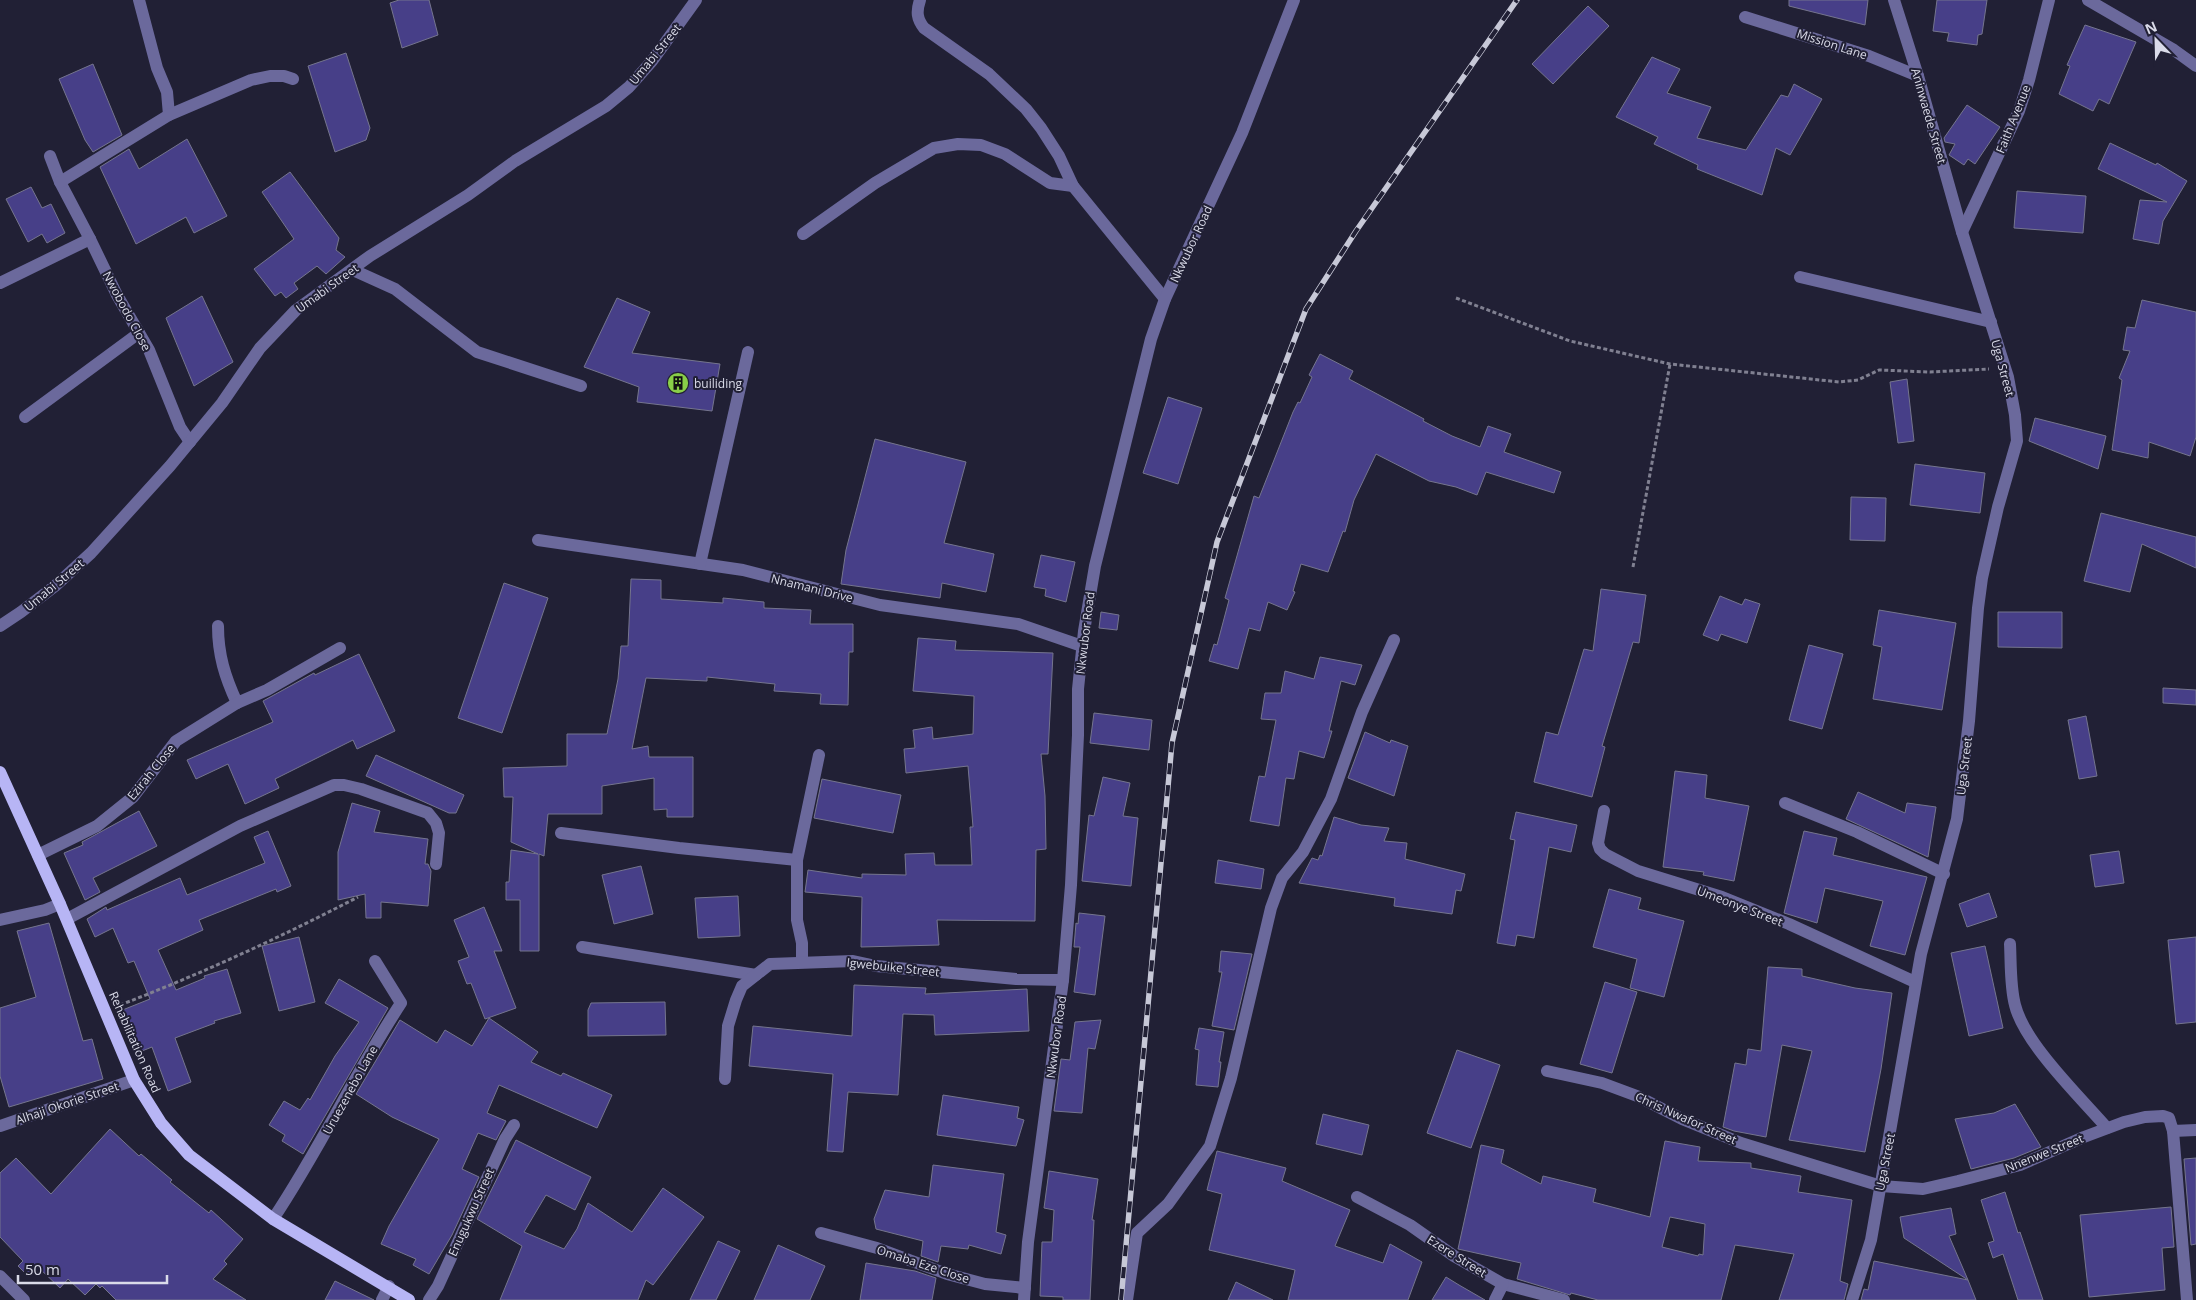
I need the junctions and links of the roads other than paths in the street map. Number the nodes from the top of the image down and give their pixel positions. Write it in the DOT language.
graph roads {
  1 [pos="139,0"];
  2 [pos="696,0"];
  3 [pos="920,0"];
  4 [pos="1294,0"];
  5 [pos="1894,0"];
  6 [pos="2049,0"];
  7 [pos="2088,0"];
  8 [pos="1745,17"];
  9 [pos="2196,66"];
  10 [pos="1918,76"];
  11 [pos="293,79"];
  12 [pos="169,115"];
  13 [pos="50,156"];
  14 [pos="60,182"];
  15 [pos="1074,186"];
  16 [pos="1962,232"];
  17 [pos="803,234"];
  18 [pos="90,239"];
  19 [pos="353,270"];
  20 [pos="1800,277"];
  21 [pos="0,283"];
  22 [pos="1165,300"];
  23 [pos="1991,322"];
  24 [pos="139,333"];
  25 [pos="748,352"];
  26 [pos="581,386"];
  27 [pos="25,417"];
  28 [pos="190,442"];
  29 [pos="538,540"];
  30 [pos="700,564"];
  31 [pos="0,626"];
  32 [pos="218,626"];
  33 [pos="1394,640"];
  34 [pos="1082,646"];
  35 [pos="340,648"];
  36 [pos="237,703"];
  37 [pos="818,755"];
  38 [pos="0,772"];
  39 [pos="1785,803"];
  40 [pos="1604,811"];
  41 [pos="561,833"];
  42 [pos="38,854"];
  43 [pos="797,860"];
  44 [pos="436,864"];
  45 [pos="1944,874"];
  46 [pos="60,904"];
  47 [pos="67,919"];
  48 [pos="0,920"];
  49 [pos="2010,944"];
  50 [pos="582,947"];
  51 [pos="375,961"];
  52 [pos="802,962"];
  53 [pos="756,975"];
  54 [pos="1063,980"];
  55 [pos="1916,982"];
  56 [pos="1547,1071"];
  57 [pos="725,1078"];
  58 [pos="134,1080"];
  59 [pos="514,1125"];
  60 [pos="0,1126"];
  61 [pos="2107,1128"];
  62 [pos="2196,1130"];
  63 [pos="2173,1132"];
  64 [pos="1881,1186"];
  65 [pos="1357,1197"];
  66 [pos="273,1219"];
  67 [pos="821,1232"];
  68 [pos="0,1276"];
  69 [pos="1503,1284"];
  70 [pos="389,1286"];
  71 [pos="1025,1294"];
  72 [pos="24,1300"];
  73 [pos="382,1300"];
  74 [pos="409,1300"];
  75 [pos="429,1300"];
  76 [pos="1127,1300"];
  77 [pos="1495,1300"];
  78 [pos="1564,1300"];
  79 [pos="1852,1300"];
  80 [pos="2187,1300"];
  1 -- 12 [label="street"];
  2 -- 19 [label="street, Umabi Street"];
  3 -- 15 [label="street"];
  4 -- 22 [label="street, Nkwubor Road"];
  5 -- 10 [label="street, Aninwaede Street"];
  6 -- 16 [label="street, Faith Avenue"];
  7 -- 9 [label="street"];
  8 -- 10 [label="street, Mission Lane"];
  10 -- 16 [label="street, Aninwaede Street"];
  11 -- 12 [label="street"];
  12 -- 14 [label="street"];
  13 -- 14 [label="street, Nwobodo Close"];
  14 -- 18 [label="street, Nwobodo Close"];
  15 -- 17 [label="street"];
  15 -- 22 [label="street"];
  16 -- 23 [label="street, Uga Street"];
  18 -- 21 [label="street"];
  18 -- 24 [label="street, Nwobodo Close"];
  19 -- 26 [label="street"];
  19 -- 28 [label="street, Umabi Street"];
  20 -- 23 [label="street"];
  22 -- 34 [label="street, Nkwubor Road"];
  23 -- 45 [label="street, Uga Street"];
  24 -- 27 [label="street"];
  24 -- 28 [label="street, Nwobodo Close"];
  25 -- 30 [label="street"];
  28 -- 31 [label="street, Umabi Street"];
  29 -- 30 [label="street, Nnamani Drive"];
  30 -- 34 [label="street, Nnamani Drive"];
  32 -- 36 [label="street"];
  33 -- 76 [label="street"];
  34 -- 54 [label="street, Nkwubor Road"];
  35 -- 36 [label="street, Ezirah Close"];
  36 -- 42 [label="street, Ezirah Close"];
  37 -- 43 [label="street"];
  38 -- 42 [label="main road, Rehabilitation Road"];
  39 -- 45 [label="street"];
  40 -- 55 [label="street, Umeonye Street"];
  41 -- 43 [label="street"];
  42 -- 46 [label="main road, Rehabilitation Road"];
  43 -- 52 [label="street"];
  44 -- 47 [label="street"];
  45 -- 55 [label="street, Uga Street"];
  46 -- 47 [label="main road, Rehabilitation Road"];
  46 -- 48 [label="street"];
  47 -- 58 [label="main road, Rehabilitation Road"];
  49 -- 61 [label="street"];
  50 -- 53 [label="street"];
  51 -- 66 [label="street, Uruezenebo Lane"];
  52 -- 53 [label="street, Igwebuike Street"];
  52 -- 54 [label="street, Igwebuike Street"];
  53 -- 57 [label="street, Igwebuike Street"];
  54 -- 71 [label="street, Nkwubor Road"];
  55 -- 64 [label="street, Uga Street"];
  56 -- 64 [label="street, Chris Nwafor Street"];
  58 -- 60 [label="street, Alhaji Okorie Street"];
  58 -- 66 [label="main road, Rehabilitation Road"];
  59 -- 75 [label="street, Enugukwu Street"];
  61 -- 63 [label="street, Nnenwe Street"];
  61 -- 64 [label="street, Nnenwe Street"];
  62 -- 63 [label="street"];
  63 -- 80 [label="street"];
  64 -- 79 [label="street, Uga Street"];
  65 -- 69 [label="street, Ezere Street"];
  66 -- 70 [label="main road, Rehabilitation Road"];
  67 -- 71 [label="street, Omaba Eze Close"];
  68 -- 72 [label="street"];
  69 -- 77 [label="street"];
  69 -- 78 [label="street, Ezere Street"];
  70 -- 73 [label="street"];
  70 -- 74 [label="main road, Rehabilitation Road"];
}
